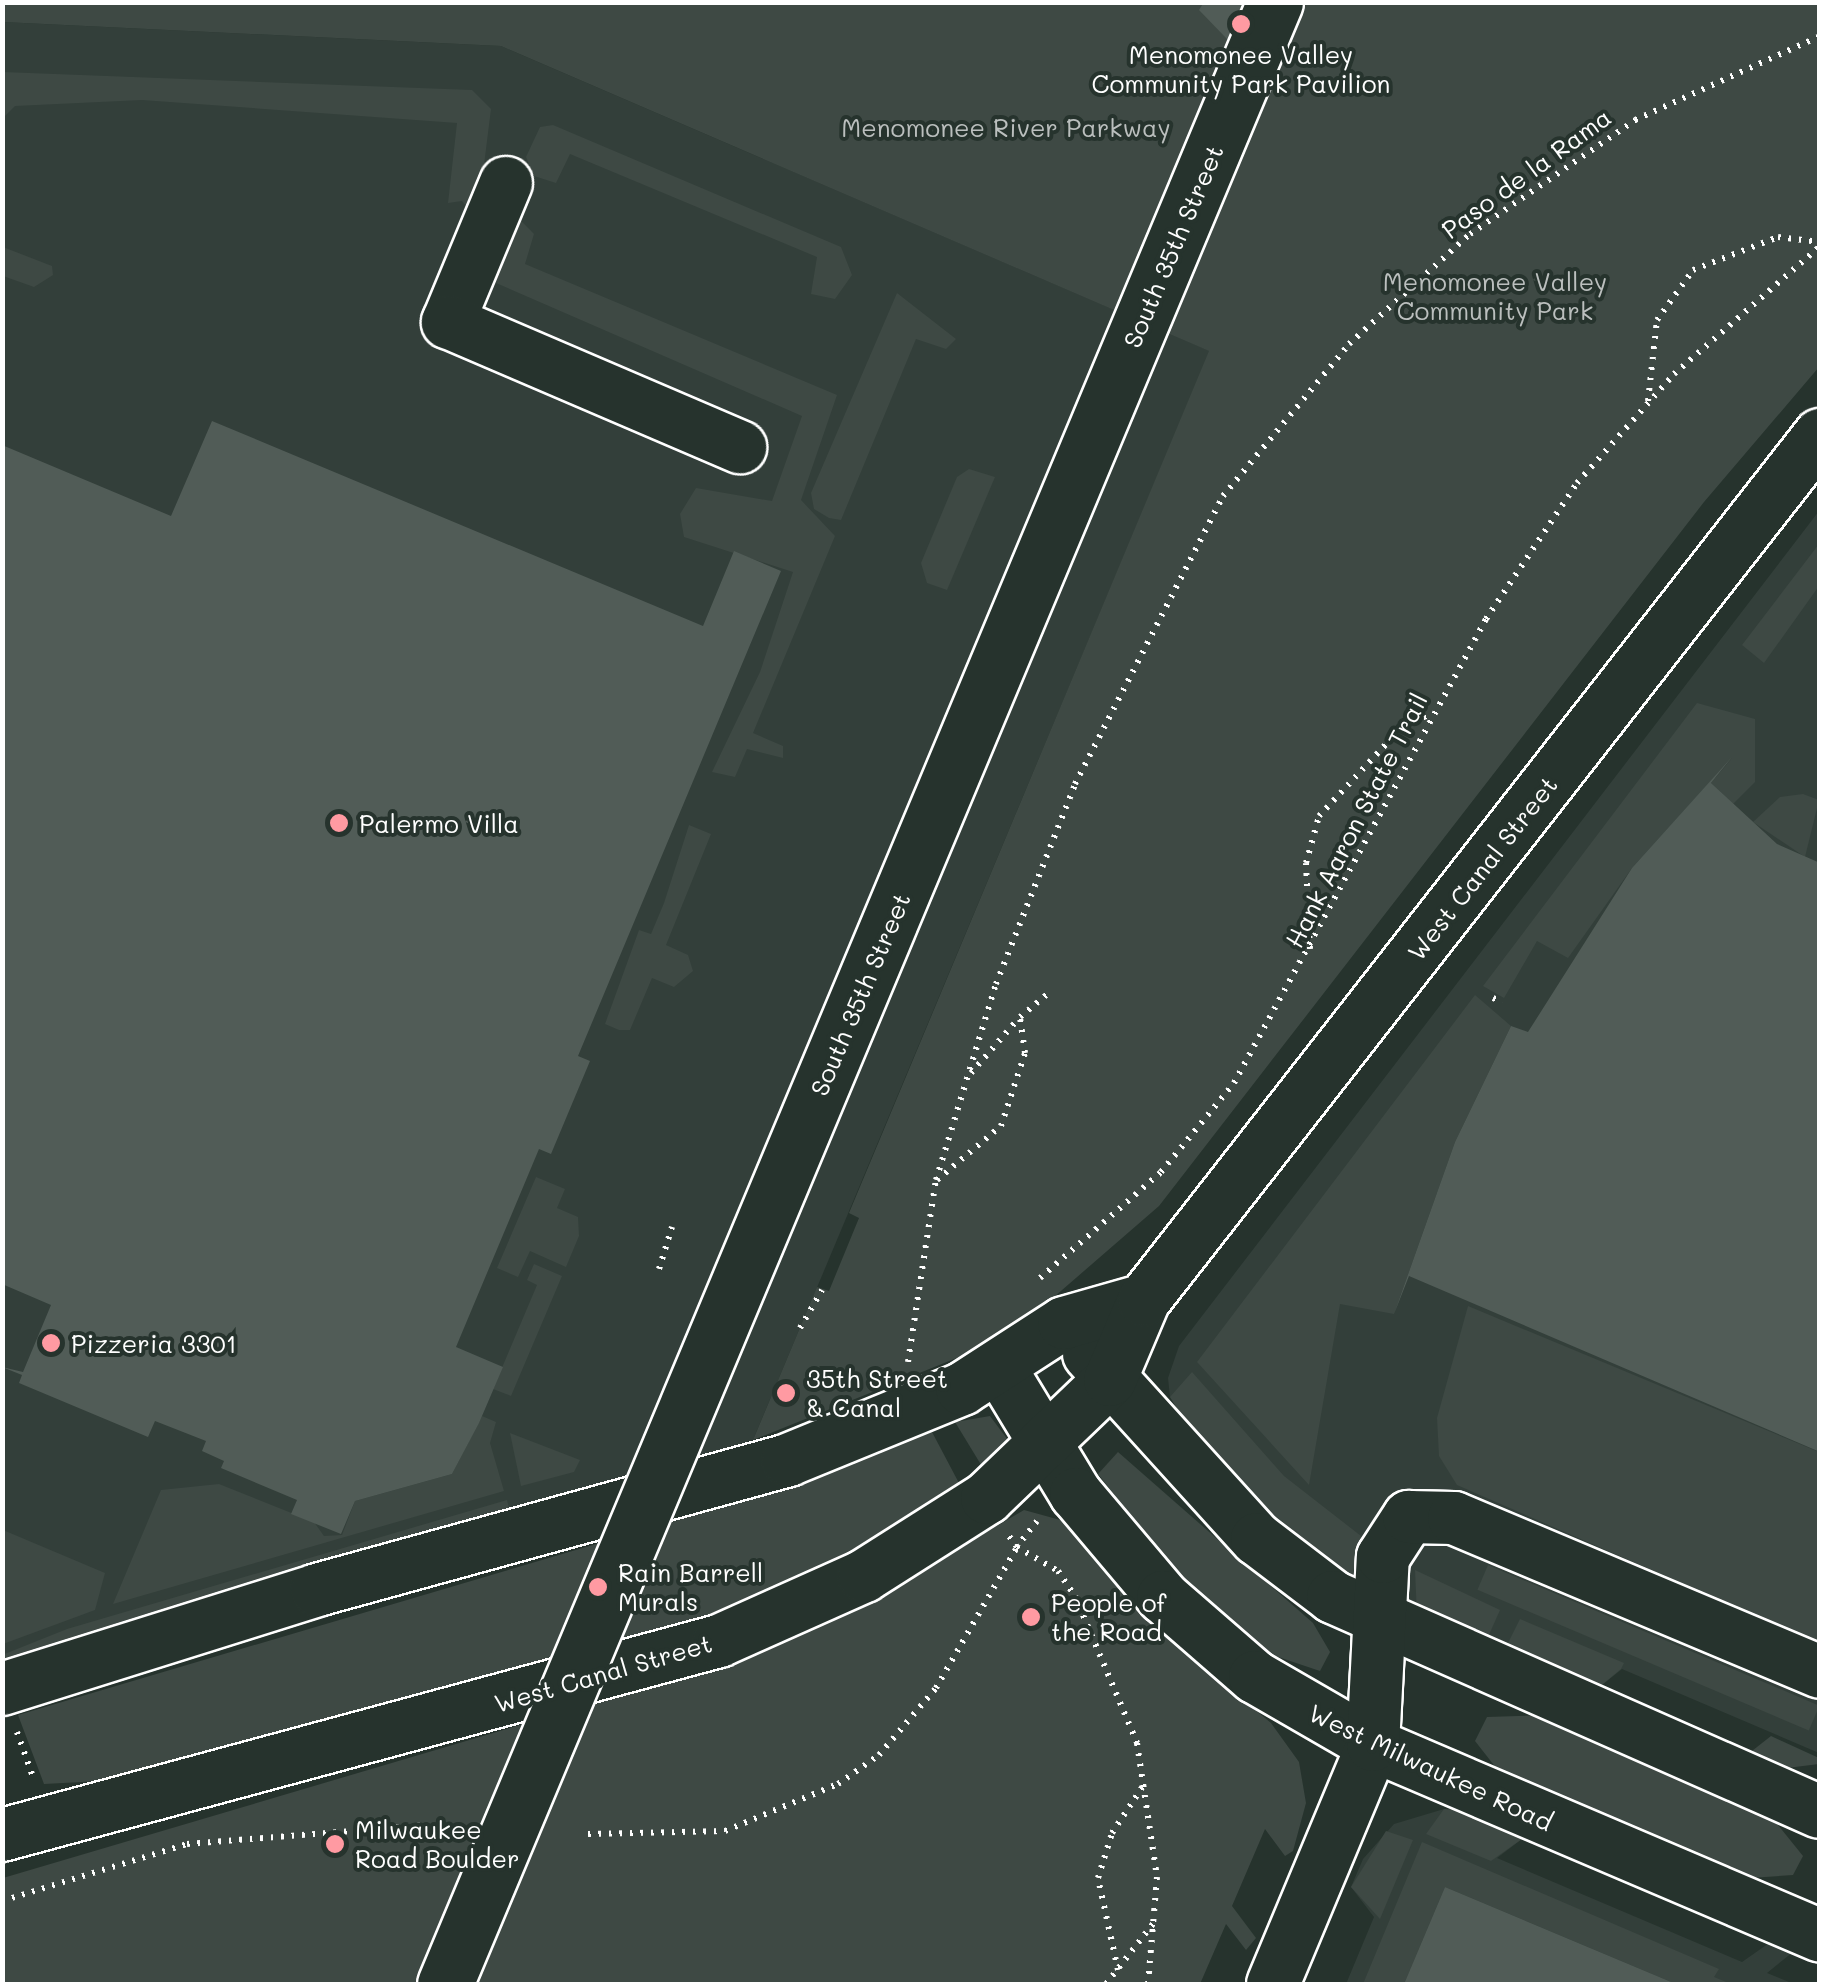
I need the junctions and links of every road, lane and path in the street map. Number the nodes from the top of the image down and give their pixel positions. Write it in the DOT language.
graph roads {
  1 [pos="1276,2"];
  2 [pos="1820,36"];
  3 [pos="506,183"];
  4 [pos="1820,244"];
  5 [pos="1648,402"];
  6 [pos="1820,435"];
  7 [pos="740,447"];
  8 [pos="1433,713"];
  9 [pos="1311,950"];
  10 [pos="1051,991"];
  11 [pos="1492,998"];
  12 [pos="1502,1002"];
  13 [pos="1020,1017"];
  14 [pos="969,1075"];
  15 [pos="936,1180"];
  16 [pos="672,1226"];
  17 [pos="659,1269"];
  18 [pos="822,1290"];
  19 [pos="1144,1300"];
  20 [pos="1046,1304"];
  21 [pos="800,1328"];
  22 [pos="924,1353"];
  23 [pos="908,1362"];
  24 [pos="999,1367"];
  25 [pos="918,1379"];
  26 [pos="1110,1380"];
  27 [pos="1051,1443"];
  28 [pos="1044,1512"];
  29 [pos="1001,1523"];
  30 [pos="1018,1548"];
  31 [pos="1382,1625"];
  32 [pos="1820,1672"];
  33 [pos="8,1704"];
  34 [pos="1372,1745"];
  35 [pos="36,1782"];
  36 [pos="1146,1782"];
  37 [pos="1820,1812"];
  38 [pos="428,1825"];
  39 [pos="588,1834"];
  40 [pos="2,1835"];
  41 [pos="2,1901"];
  42 [pos="1156,1918"];
  43 [pos="1820,1936"];
  44 [pos="1118,1970"];
  45 [pos="445,1984"];
  46 [pos="1106,1984"];
  47 [pos="1148,1984"];
  48 [pos="1273,1984"];
  1 -- 45 [label="main road, South 35th Street, bridge"];
  2 -- 14 [label="path, Paso de la Rama"];
  3 -- 7 [label="street"];
  4 -- 5 [label="path, Hank Aaron State Trail"];
  4 -- 5 [label="path"];
  5 -- 8 [label="path, Hank Aaron State Trail"];
  6 -- 19 [label="street, West Canal Street"];
  8 -- 9 [label="path, Hank Aaron State Trail"];
  8 -- 9 [label="path"];
  9 -- 20 [label="path, Hank Aaron State Trail"];
  10 -- 13 [label="path"];
  11 -- 12 [label="path"];
  13 -- 14 [label="path"];
  13 -- 15 [label="path"];
  14 -- 15 [label="path, Paso de la Rama"];
  15 -- 23 [label="path, Paso de la Rama"];
  16 -- 17 [label="path"];
  18 -- 21 [label="path"];
  19 -- 20 [label="street"];
  19 -- 26 [label="street, West Canal Street"];
  20 -- 24 [label="street"];
  20 -- 26 [label="street"];
  22 -- 23 [label="path"];
  23 -- 25 [label="path"];
  24 -- 27 [label="street, West Milwaukee Road"];
  24 -- 33 [label="street"];
  26 -- 27 [label="street, West Canal Street"];
  26 -- 31 [label="street"];
  27 -- 34 [label="street, West Milwaukee Road"];
  27 -- 40 [label="street, West Canal Street"];
  28 -- 30 [label="path"];
  29 -- 30 [label="path"];
  30 -- 36 [label="path"];
  30 -- 39 [label="path"];
  31 -- 32 [label="street"];
  31 -- 34 [label="street"];
  31 -- 37 [label="street"];
  33 -- 35 [label="path"];
  34 -- 43 [label="street, West Milwaukee Road"];
  34 -- 48 [label="street"];
  36 -- 42 [label="path"];
  36 -- 44 [label="path"];
  38 -- 41 [label="path"];
  42 -- 44 [label="path"];
  42 -- 47 [label="path"];
  44 -- 46 [label="path"];
}
